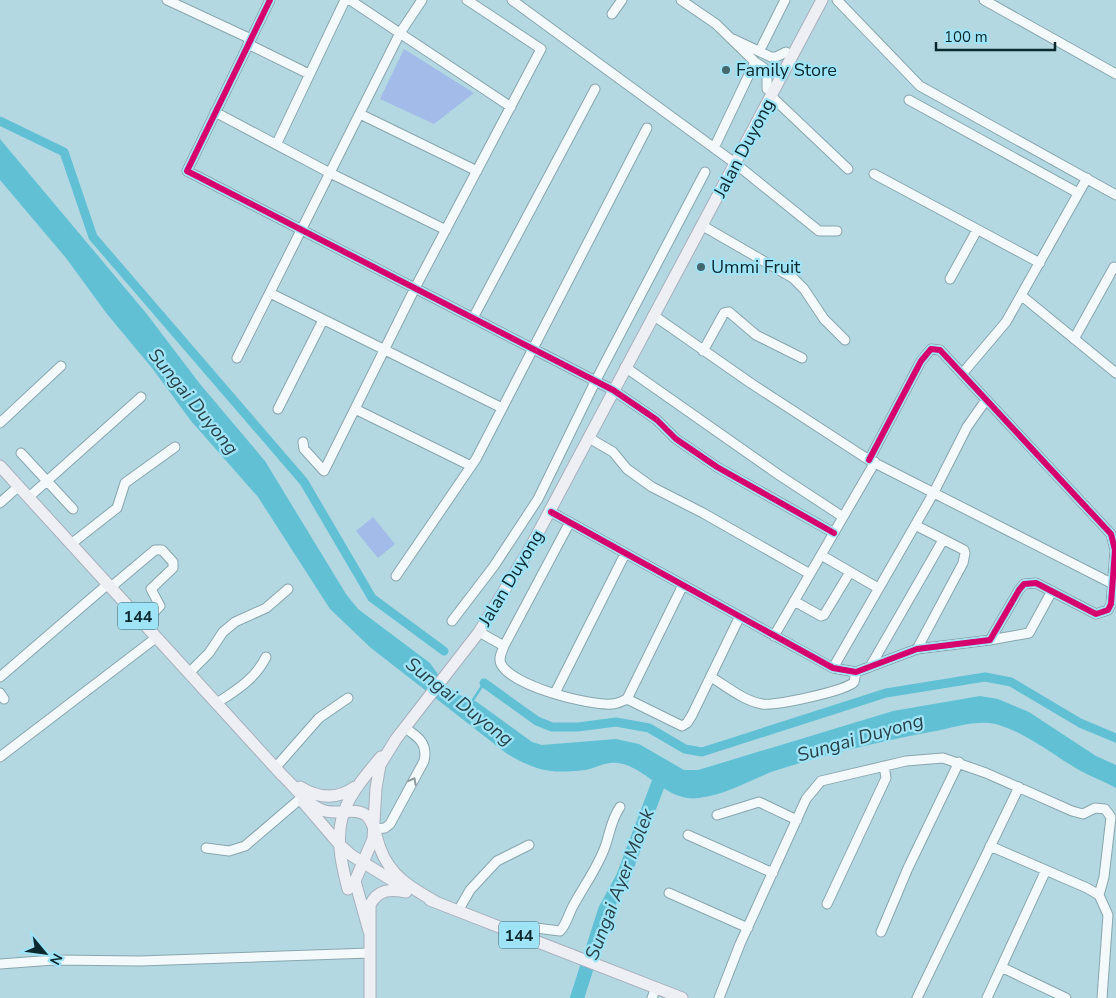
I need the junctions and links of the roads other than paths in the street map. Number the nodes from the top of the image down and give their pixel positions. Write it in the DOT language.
graph roads {
  1 [pos="167,0"];
  2 [pos="270,0"];
  3 [pos="345,0"];
  4 [pos="350,0"];
  5 [pos="422,0"];
  6 [pos="467,0"];
  7 [pos="512,0"];
  8 [pos="622,0"];
  9 [pos="682,0"];
  10 [pos="785,0"];
  11 [pos="814,0"];
  12 [pos="822,0"];
  13 [pos="840,1"];
  14 [pos="990,1"];
  15 [pos="523,3"];
  16 [pos="612,14"];
  17 [pos="400,33"];
  18 [pos="728,37"];
  19 [pos="250,42"];
  20 [pos="760,50"];
  21 [pos="786,52"];
  22 [pos="755,62"];
  23 [pos="310,74"];
  24 [pos="1116,74"];
  25 [pos="595,89"];
  26 [pos="769,92"];
  27 [pos="909,100"];
  28 [pos="511,106"];
  29 [pos="215,112"];
  30 [pos="360,114"];
  31 [pos="647,128"];
  32 [pos="277,143"];
  33 [pos="714,148"];
  34 [pos="733,161"];
  35 [pos="848,169"];
  36 [pos="477,171"];
  37 [pos="705,172"];
  38 [pos="330,173"];
  39 [pos="874,174"];
  40 [pos="1087,178"];
  41 [pos="1078,193"];
  42 [pos="1116,195"];
  43 [pos="703,226"];
  44 [pos="446,230"];
  45 [pos="977,230"];
  46 [pos="302,231"];
  47 [pos="837,231"];
  48 [pos="1040,263"];
  49 [pos="678,267"];
  50 [pos="1114,267"];
  51 [pos="950,280"];
  52 [pos="415,288"];
  53 [pos="270,293"];
  54 [pos="1022,296"];
  55 [pos="653,315"];
  56 [pos="474,318"];
  57 [pos="323,320"];
  58 [pos="1074,339"];
  59 [pos="845,340"];
  60 [pos="532,348"];
  61 [pos="384,351"];
  62 [pos="703,351"];
  63 [pos="237,358"];
  64 [pos="802,358"];
  65 [pos="61,366"];
  66 [pos="625,367"];
  67 [pos="1116,373"];
  68 [pos="962,374"];
  69 [pos="596,380"];
  70 [pos="613,390"];
  71 [pos="141,397"];
  72 [pos="986,400"];
  73 [pos="502,408"];
  74 [pos="278,409"];
  75 [pos="355,409"];
  76 [pos="0,423"];
  77 [pos="589,438"];
  78 [pos="303,442"];
  79 [pos="175,446"];
  80 [pos="21,453"];
  81 [pos="872,461"];
  82 [pos="0,466"];
  83 [pos="472,466"];
  84 [pos="47,481"];
  85 [pos="19,486"];
  86 [pos="933,494"];
  87 [pos="29,497"];
  88 [pos="0,503"];
  89 [pos="74,509"];
  90 [pos="551,512"];
  91 [pos="843,517"];
  92 [pos="570,522"];
  93 [pos="916,525"];
  94 [pos="834,533"];
  95 [pos="943,540"];
  96 [pos="72,544"];
  97 [pos="625,554"];
  98 [pos="821,555"];
  99 [pos="850,572"];
  100 [pos="810,574"];
  101 [pos="396,576"];
  102 [pos="1113,584"];
  103 [pos="109,585"];
  104 [pos="682,586"];
  105 [pos="878,588"];
  106 [pos="288,589"];
  107 [pos="1052,591"];
  108 [pos="794,601"];
  109 [pos="739,618"];
  110 [pos="452,622"];
  111 [pos="144,623"];
  112 [pos="478,632"];
  113 [pos="774,636"];
  114 [pos="157,637"];
  115 [pos="990,640"];
  116 [pos="504,646"];
  117 [pos="916,649"];
  118 [pos="266,656"];
  119 [pos="870,667"];
  120 [pos="833,668"];
  121 [pos="856,672"];
  122 [pos="189,673"];
  123 [pos="0,677"];
  124 [pos="711,677"];
  125 [pos="555,693"];
  126 [pos="348,698"];
  127 [pos="627,699"];
  128 [pos="217,703"];
  129 [pos="405,728"];
  130 [pos="396,739"];
  131 [pos="0,757"];
  132 [pos="959,762"];
  133 [pos="884,766"];
  134 [pos="279,771"];
  135 [pos="360,783"];
  136 [pos="1019,787"];
  137 [pos="300,798"];
  138 [pos="620,807"];
  139 [pos="342,813"];
  140 [pos="312,814"];
  141 [pos="717,815"];
  142 [pos="797,820"];
  143 [pos="374,829"];
  144 [pos="688,836"];
  145 [pos="339,844"];
  146 [pos="529,845"];
  147 [pos="990,846"];
  148 [pos="206,848"];
  149 [pos="362,862"];
  150 [pos="1046,870"];
  151 [pos="773,873"];
  152 [pos="348,889"];
  153 [pos="669,893"];
  154 [pos="418,894"];
  155 [pos="1099,895"];
  156 [pos="436,902"];
  157 [pos="827,904"];
  158 [pos="458,911"];
  159 [pos="748,928"];
  160 [pos="369,931"];
  161 [pos="881,932"];
  162 [pos="518,934"];
  163 [pos="370,949"];
  164 [pos="0,964"];
  165 [pos="1001,967"];
  166 [pos="654,993"];
  167 [pos="370,998"];
  168 [pos="682,998"];
  169 [pos="718,998"];
  170 [pos="918,998"];
  171 [pos="986,998"];
  172 [pos="1066,998"];
  173 [pos="1102,998"];
  1 -- 19 [label="street"];
  2 -- 19 [label="street"];
  3 -- 23 [label="street"];
  4 -- 17 [label="street"];
  5 -- 17 [label="street"];
  6 -- 28 [label="street"];
  7 -- 15 [label="street"];
  8 -- 16 [label="street"];
  9 -- 18 [label="street"];
  10 -- 20 [label="street"];
  11 -- 21 [label="main road, Jalan Duyong"];
  12 -- 26 [label="main road, Jalan Duyong"];
  13 -- 40 [label="street"];
  14 -- 24 [label="street"];
  15 -- 33 [label="street"];
  17 -- 28 [label="street"];
  17 -- 30 [label="street"];
  18 -- 20 [label="street"];
  18 -- 22 [label="street"];
  19 -- 23 [label="street"];
  19 -- 29 [label="street"];
  20 -- 21 [label="street"];
  21 -- 26 [label="main road, Jalan Duyong"];
  22 -- 26 [label="street"];
  22 -- 33 [label="street"];
  23 -- 32 [label="street"];
  25 -- 56 [label="street"];
  26 -- 34 [label="main road, Jalan Duyong"];
  26 -- 35 [label="street"];
  27 -- 41 [label="street"];
  28 -- 36 [label="street"];
  29 -- 32 [label="street"];
  29 -- 46 [label="street"];
  30 -- 36 [label="street"];
  30 -- 38 [label="street"];
  31 -- 60 [label="street"];
  32 -- 38 [label="street"];
  33 -- 34 [label="street"];
  34 -- 43 [label="main road, Jalan Duyong"];
  34 -- 47 [label="street"];
  34 -- 49 [label="main road, Jalan Duyong"];
  36 -- 44 [label="street"];
  37 -- 69 [label="street"];
  38 -- 44 [label="street"];
  38 -- 46 [label="street"];
  39 -- 45 [label="street"];
  40 -- 41 [label="street"];
  40 -- 42 [label="street"];
  41 -- 48 [label="street"];
  43 -- 49 [label="main road, Jalan Duyong"];
  43 -- 59 [label="street"];
  44 -- 52 [label="street"];
  45 -- 48 [label="street"];
  45 -- 51 [label="street"];
  46 -- 52 [label="street"];
  46 -- 53 [label="street"];
  48 -- 54 [label="street"];
  49 -- 55 [label="main road, Jalan Duyong"];
  50 -- 58 [label="street"];
  52 -- 56 [label="street"];
  52 -- 61 [label="street"];
  53 -- 57 [label="street"];
  53 -- 63 [label="street"];
  54 -- 58 [label="street"];
  54 -- 68 [label="street"];
  55 -- 62 [label="street"];
  55 -- 66 [label="main road, Jalan Duyong"];
  56 -- 60 [label="street"];
  57 -- 61 [label="street"];
  57 -- 74 [label="street"];
  58 -- 67 [label="street"];
  60 -- 69 [label="street"];
  60 -- 73 [label="street"];
  61 -- 73 [label="street"];
  61 -- 75 [label="street"];
  62 -- 64 [label="street"];
  62 -- 81 [label="street"];
  65 -- 76 [label="street"];
  66 -- 70 [label="main road, Jalan Duyong"];
  66 -- 91 [label="street"];
  68 -- 72 [label="street"];
  68 -- 81 [label="street"];
  69 -- 70 [label="street"];
  69 -- 110 [label="street"];
  70 -- 77 [label="main road, Jalan Duyong"];
  70 -- 94 [label="street"];
  71 -- 84 [label="street"];
  72 -- 86 [label="street"];
  72 -- 102 [label="street"];
  73 -- 83 [label="street"];
  75 -- 78 [label="street"];
  75 -- 83 [label="street"];
  77 -- 90 [label="main road, Jalan Duyong"];
  77 -- 100 [label="street"];
  79 -- 96 [label="street"];
  80 -- 84 [label="street"];
  81 -- 86 [label="street"];
  81 -- 91 [label="street"];
  82 -- 85 [label="main road, 144"];
  83 -- 101 [label="street"];
  84 -- 87 [label="street"];
  84 -- 89 [label="street"];
  85 -- 87 [label="main road, 144"];
  85 -- 88 [label="street"];
  86 -- 93 [label="street"];
  86 -- 102 [label="street"];
  87 -- 96 [label="main road, 144"];
  90 -- 92 [label="street"];
  90 -- 112 [label="main road, Jalan Duyong"];
  91 -- 94 [label="street"];
  92 -- 97 [label="street"];
  92 -- 116 [label="street"];
  93 -- 95 [label="street"];
  93 -- 105 [label="street"];
  94 -- 98 [label="street"];
  95 -- 117 [label="street"];
  95 -- 119 [label="street"];
  96 -- 103 [label="main road, 144"];
  97 -- 104 [label="street"];
  97 -- 125 [label="street"];
  98 -- 99 [label="street"];
  98 -- 100 [label="street"];
  99 -- 105 [label="street"];
  99 -- 108 [label="street"];
  100 -- 108 [label="street"];
  102 -- 107 [label="street"];
  103 -- 111 [label="main road, 144"];
  103 -- 111 [label="street"];
  103 -- 123 [label="street"];
  104 -- 109 [label="street"];
  104 -- 127 [label="street"];
  105 -- 120 [label="street"];
  106 -- 122 [label="street"];
  107 -- 115 [label="street"];
  107 -- 115 [label="street"];
  108 -- 113 [label="street"];
  109 -- 113 [label="street"];
  109 -- 124 [label="street"];
  111 -- 114 [label="main road, 144"];
  112 -- 116 [label="street"];
  112 -- 129 [label="main road, Jalan Duyong"];
  113 -- 120 [label="street"];
  114 -- 122 [label="main road, 144"];
  114 -- 131 [label="street"];
  115 -- 117 [label="street"];
  116 -- 125 [label="street"];
  117 -- 119 [label="street"];
  118 -- 128 [label="street"];
  119 -- 121 [label="street"];
  120 -- 121 [label="street"];
  121 -- 124 [label="street"];
  122 -- 128 [label="main road, 144"];
  124 -- 127 [label="street"];
  125 -- 127 [label="street"];
  126 -- 134 [label="street"];
  128 -- 134 [label="main road, 144"];
  129 -- 130 [label="main road, Jalan Duyong"];
  143 -- 129 [label="street, one-way"];
  130 -- 135 [label="main road"];
  130 -- 143 [label="main road, Jalan Duyong"];
  132 -- 133 [label="street"];
  132 -- 136 [label="street"];
  132 -- 161 [label="street"];
  133 -- 142 [label="street"];
  133 -- 157 [label="street"];
  134 -- 135 [label="main road"];
  134 -- 137 [label="main road, 144"];
  134 -- 139 [label="main road, 144"];
  135 -- 139 [label="main road"];
  136 -- 147 [label="street"];
  136 -- 155 [label="street"];
  137 -- 140 [label="main road, 144"];
  137 -- 148 [label="street"];
  138 -- 162 [label="street"];
  139 -- 143 [label="main road, 144"];
  139 -- 145 [label="main road"];
  140 -- 145 [label="main road, 144"];
  140 -- 152 [label="main road"];
  141 -- 142 [label="street"];
  142 -- 151 [label="street"];
  143 -- 149 [label="main road"];
  143 -- 156 [label="main road, 144"];
  144 -- 151 [label="street"];
  145 -- 149 [label="main road, 144"];
  145 -- 152 [label="main road"];
  146 -- 158 [label="street"];
  147 -- 150 [label="street"];
  147 -- 170 [label="street"];
  149 -- 154 [label="main road, 144"];
  149 -- 160 [label="main road"];
  150 -- 155 [label="street"];
  150 -- 165 [label="street"];
  151 -- 159 [label="street"];
  152 -- 163 [label="main road"];
  153 -- 159 [label="street"];
  154 -- 156 [label="main road, 144"];
  154 -- 160 [label="main road"];
  155 -- 173 [label="street"];
  156 -- 158 [label="main road, 144"];
  158 -- 162 [label="main road, 144"];
  159 -- 169 [label="street"];
  160 -- 163 [label="main road"];
  162 -- 166 [label="main road, 144"];
  163 -- 164 [label="street"];
  163 -- 167 [label="main road"];
  165 -- 171 [label="street"];
  165 -- 172 [label="street"];
  166 -- 168 [label="main road, 144"];
}
